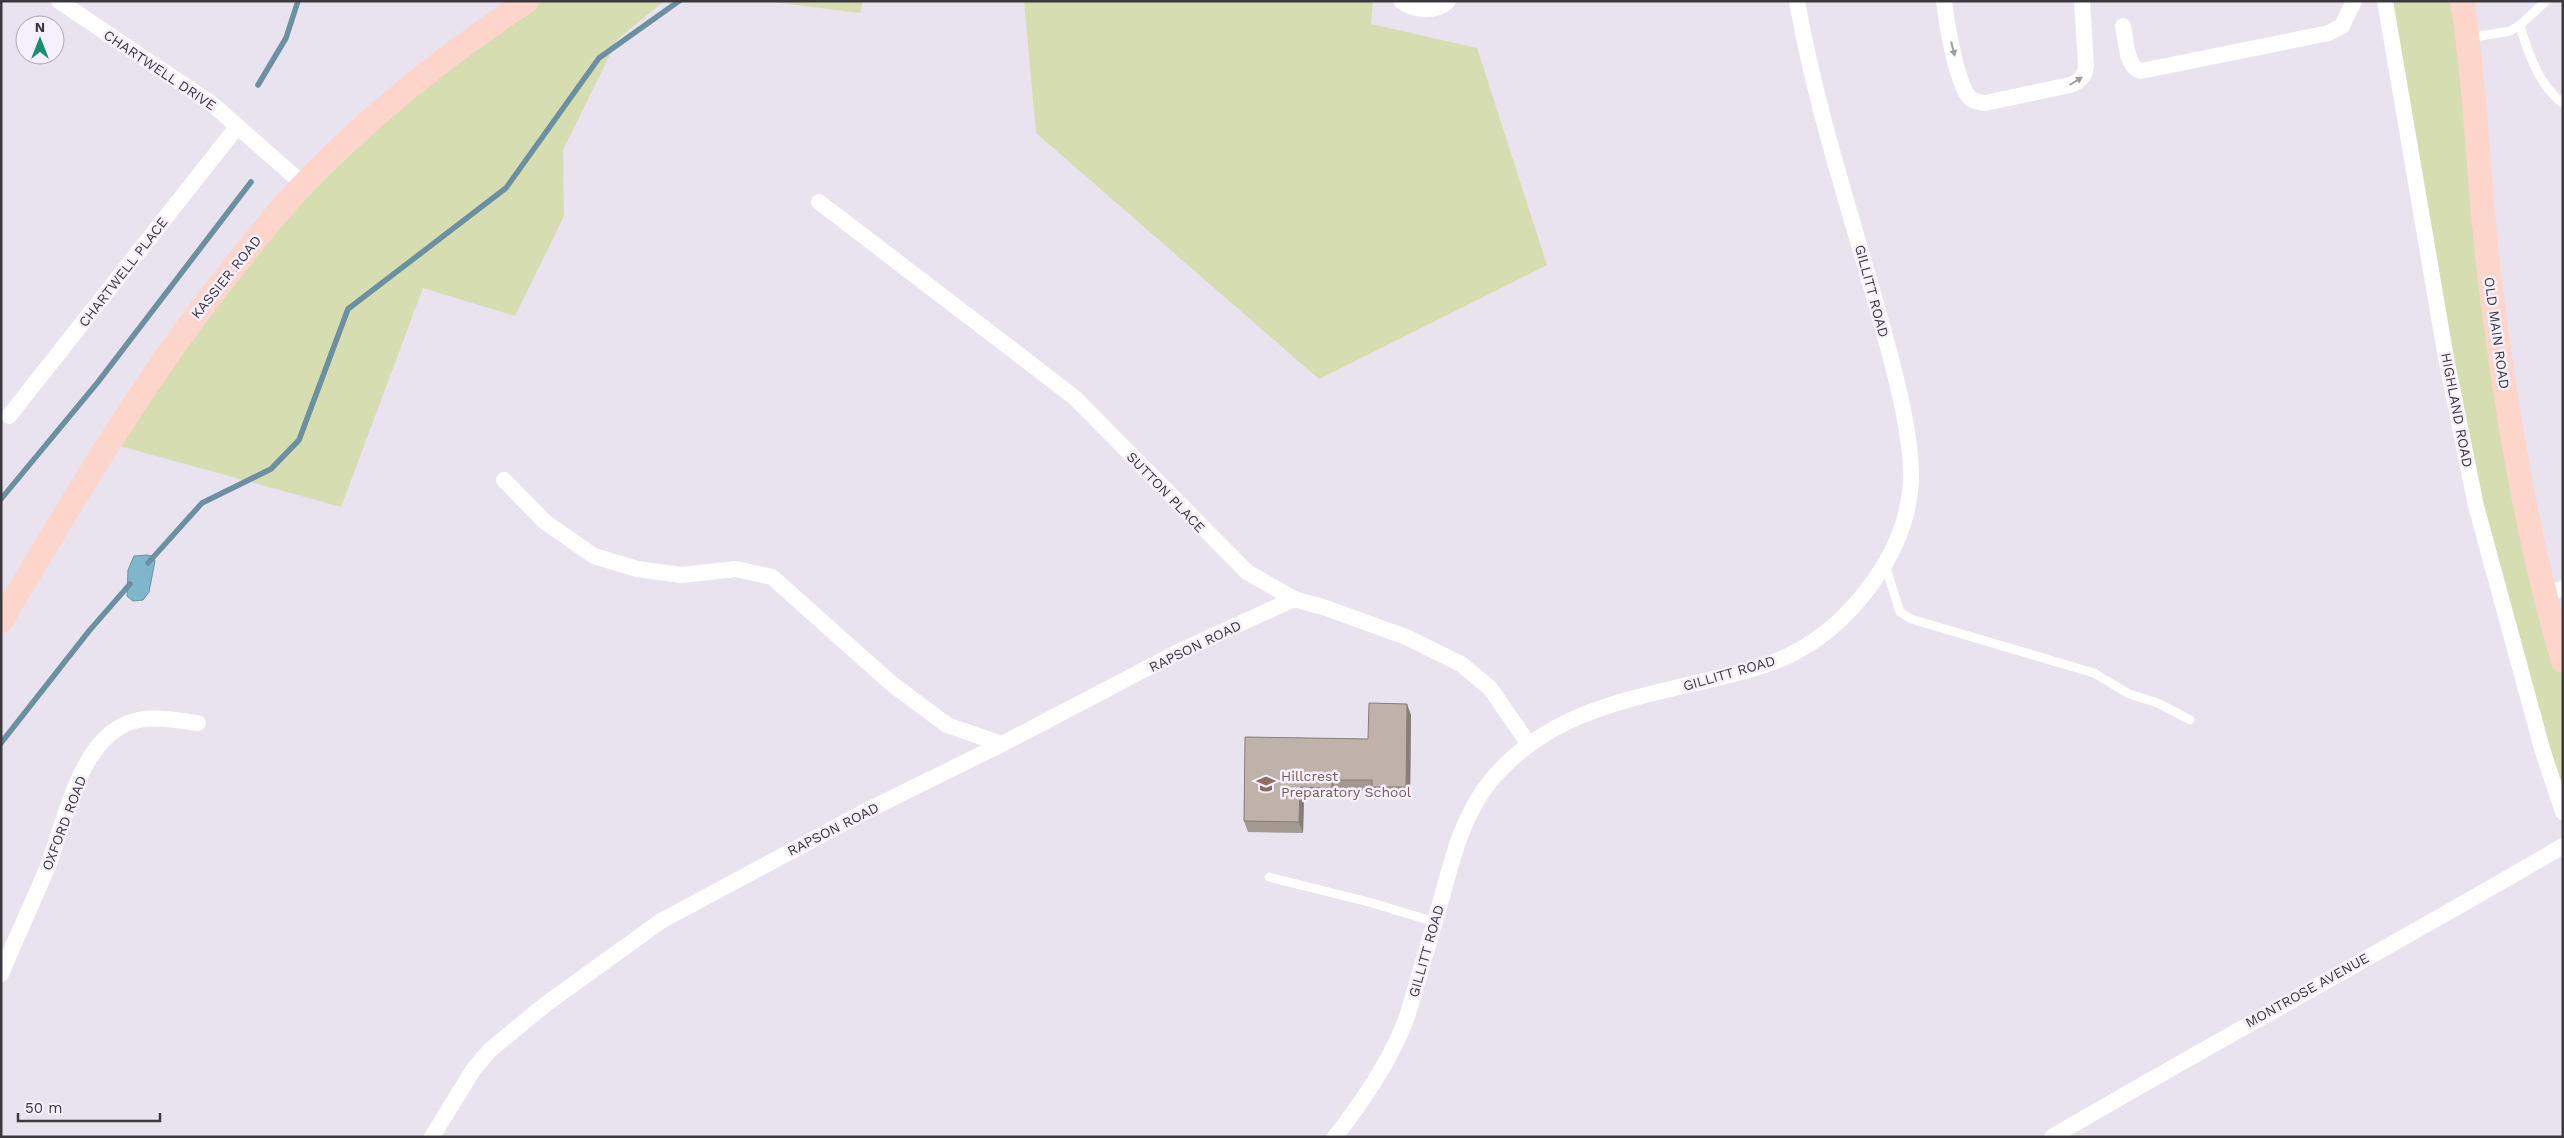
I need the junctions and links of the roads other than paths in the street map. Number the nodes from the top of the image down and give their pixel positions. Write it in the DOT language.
graph roads {
  1 [pos="58,1"];
  2 [pos="527,1"];
  3 [pos="1401,1"];
  4 [pos="1448,1"];
  5 [pos="1797,1"];
  6 [pos="1944,1"];
  7 [pos="2082,1"];
  8 [pos="2354,1"];
  9 [pos="2386,1"];
  10 [pos="2462,1"];
  11 [pos="2546,1"];
  12 [pos="2520,25"];
  13 [pos="2123,26"];
  14 [pos="2466,38"];
  15 [pos="2563,103"];
  16 [pos="237,127"];
  17 [pos="303,184"];
  18 [pos="820,202"];
  19 [pos="9,416"];
  20 [pos="504,480"];
  21 [pos="1885,565"];
  22 [pos="2553,592"];
  23 [pos="1294,600"];
  24 [pos="1,620"];
  25 [pos="2563,661"];
  26 [pos="2190,720"];
  27 [pos="198,723"];
  28 [pos="1528,743"];
  29 [pos="1002,744"];
  30 [pos="2563,812"];
  31 [pos="2563,846"];
  32 [pos="1269,877"];
  33 [pos="1435,922"];
  34 [pos="1,974"];
  35 [pos="432,1137"];
  36 [pos="1335,1137"];
  37 [pos="2052,1137"];
  1 -- 16 [label="street, CHARTWELL DRIVE"];
  2 -- 17 [label="main road, KASSIER ROAD"];
  3 -- 4 [label="street"];
  5 -- 21 [label="street, GILLITT ROAD"];
  6 -- 7 [label="street, one-way"];
  8 -- 13 [label="street"];
  9 -- 30 [label="street, HIGHLAND ROAD"];
  10 -- 14 [label="main road, OLD MAIN ROAD"];
  11 -- 12 [label="lane"];
  12 -- 14 [label="lane"];
  12 -- 15 [label="lane"];
  14 -- 22 [label="main road, OLD MAIN ROAD"];
  16 -- 17 [label="street, CHARTWELL DRIVE"];
  16 -- 19 [label="street, CHARTWELL PLACE"];
  17 -- 24 [label="main road, KASSIER ROAD"];
  18 -- 23 [label="street, SUTTON PLACE"];
  20 -- 29 [label="street"];
  21 -- 26 [label="lane"];
  21 -- 28 [label="street, GILLITT ROAD"];
  22 -- 25 [label="main road, OLD MAIN ROAD"];
  23 -- 28 [label="street, SUTTON PLACE"];
  23 -- 29 [label="street, RAPSON ROAD"];
  27 -- 34 [label="street, OXFORD ROAD"];
  28 -- 33 [label="street, GILLITT ROAD"];
  29 -- 35 [label="street, RAPSON ROAD"];
  31 -- 37 [label="street, MONTROSE AVENUE"];
  32 -- 33 [label="lane"];
  33 -- 36 [label="street, GILLITT ROAD"];
}
